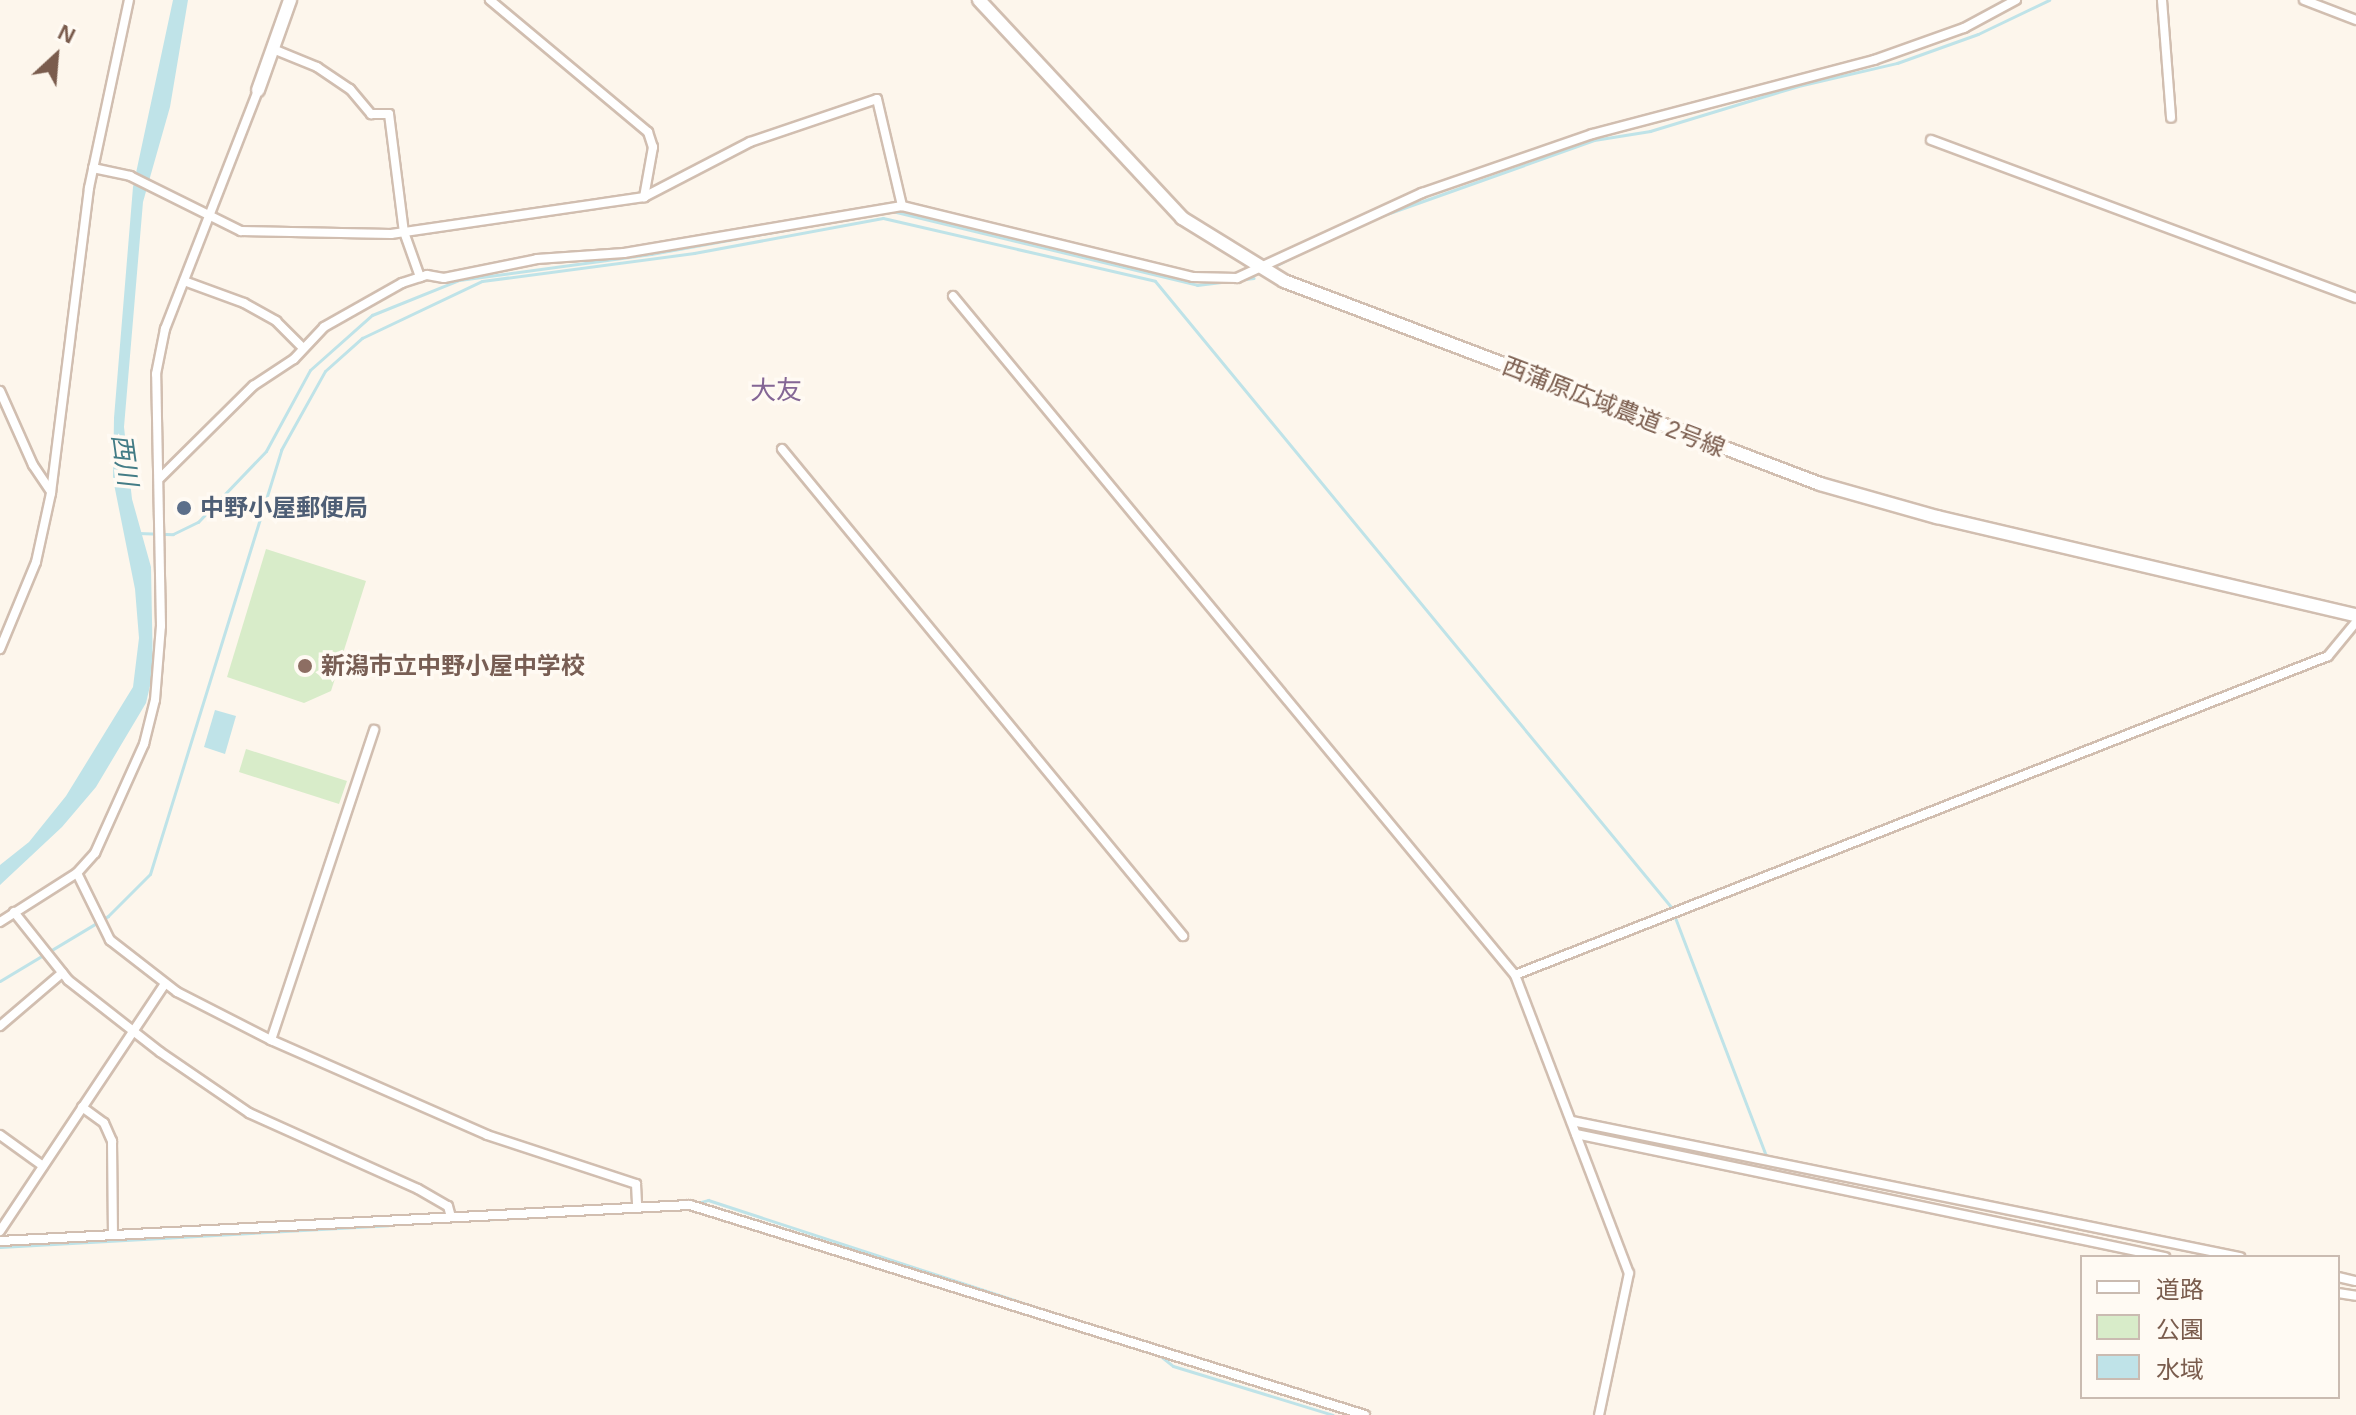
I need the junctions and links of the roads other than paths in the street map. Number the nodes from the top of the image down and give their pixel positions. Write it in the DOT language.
graph roads {
  1 [pos="129,0"];
  2 [pos="290,0"];
  3 [pos="490,0"];
  4 [pos="979,0"];
  5 [pos="2016,0"];
  6 [pos="2162,0"];
  7 [pos="2304,0"];
  8 [pos="2356,20"];
  9 [pos="273,49"];
  10 [pos="258,90"];
  11 [pos="2171,118"];
  12 [pos="1931,140"];
  13 [pos="93,168"];
  14 [pos="644,197"];
  15 [pos="902,206"];
  16 [pos="209,217"];
  17 [pos="404,232"];
  18 [pos="1258,268"];
  19 [pos="420,277"];
  20 [pos="184,281"];
  21 [pos="953,296"];
  22 [pos="2356,298"];
  23 [pos="303,348"];
  24 [pos="0,391"];
  25 [pos="782,449"];
  26 [pos="160,478"];
  27 [pos="51,493"];
  28 [pos="2356,615"];
  29 [pos="2356,622"];
  30 [pos="0,649"];
  31 [pos="374,730"];
  32 [pos="77,873"];
  33 [pos="14,912"];
  34 [pos="0,922"];
  35 [pos="1183,936"];
  36 [pos="62,973"];
  37 [pos="1515,975"];
  38 [pos="165,984"];
  39 [pos="0,1026"];
  40 [pos="133,1032"];
  41 [pos="271,1040"];
  42 [pos="82,1107"];
  43 [pos="1572,1121"];
  44 [pos="1576,1134"];
  45 [pos="0,1135"];
  46 [pos="43,1166"];
  47 [pos="637,1205"];
  48 [pos="451,1217"];
  49 [pos="0,1231"];
  50 [pos="113,1235"];
  51 [pos="0,1241"];
  52 [pos="2155,1255"];
  53 [pos="2230,1255"];
  54 [pos="1365,1415"];
  55 [pos="1599,1415"];
  1 -- 13 [label="street"];
  2 -- 9 [label="street"];
  3 -- 14 [label="street"];
  4 -- 18 [label="street, 西蒲原広域農道 2号線"];
  5 -- 18 [label="street"];
  6 -- 11 [label="street"];
  7 -- 8 [label="street"];
  9 -- 10 [label="street"];
  9 -- 17 [label="street"];
  10 -- 16 [label="street"];
  12 -- 22 [label="street"];
  13 -- 16 [label="street"];
  13 -- 27 [label="street"];
  14 -- 15 [label="street"];
  14 -- 17 [label="street"];
  15 -- 18 [label="street"];
  15 -- 19 [label="street"];
  16 -- 17 [label="street"];
  16 -- 20 [label="street"];
  17 -- 19 [label="street"];
  18 -- 28 [label="street, 西蒲原広域農道 2号線"];
  19 -- 23 [label="street"];
  20 -- 23 [label="street"];
  20 -- 26 [label="street"];
  21 -- 37 [label="street"];
  23 -- 26 [label="street"];
  24 -- 27 [label="street"];
  25 -- 35 [label="street"];
  26 -- 32 [label="street"];
  27 -- 30 [label="street"];
  29 -- 37 [label="street"];
  31 -- 41 [label="street"];
  32 -- 33 [label="street"];
  32 -- 38 [label="street"];
  33 -- 34 [label="street"];
  33 -- 36 [label="street"];
  36 -- 39 [label="street"];
  36 -- 40 [label="street"];
  37 -- 43 [label="street"];
  38 -- 40 [label="street"];
  38 -- 41 [label="street"];
  40 -- 42 [label="street"];
  40 -- 48 [label="street"];
  41 -- 47 [label="street"];
  42 -- 46 [label="street"];
  42 -- 50 [label="street"];
  43 -- 44 [label="street"];
  43 -- 53 [label="street"];
  44 -- 52 [label="street"];
  44 -- 55 [label="street"];
  45 -- 46 [label="street"];
  46 -- 49 [label="street"];
  47 -- 48 [label="street"];
  47 -- 54 [label="street"];
  48 -- 50 [label="street"];
  50 -- 51 [label="street"];
}
